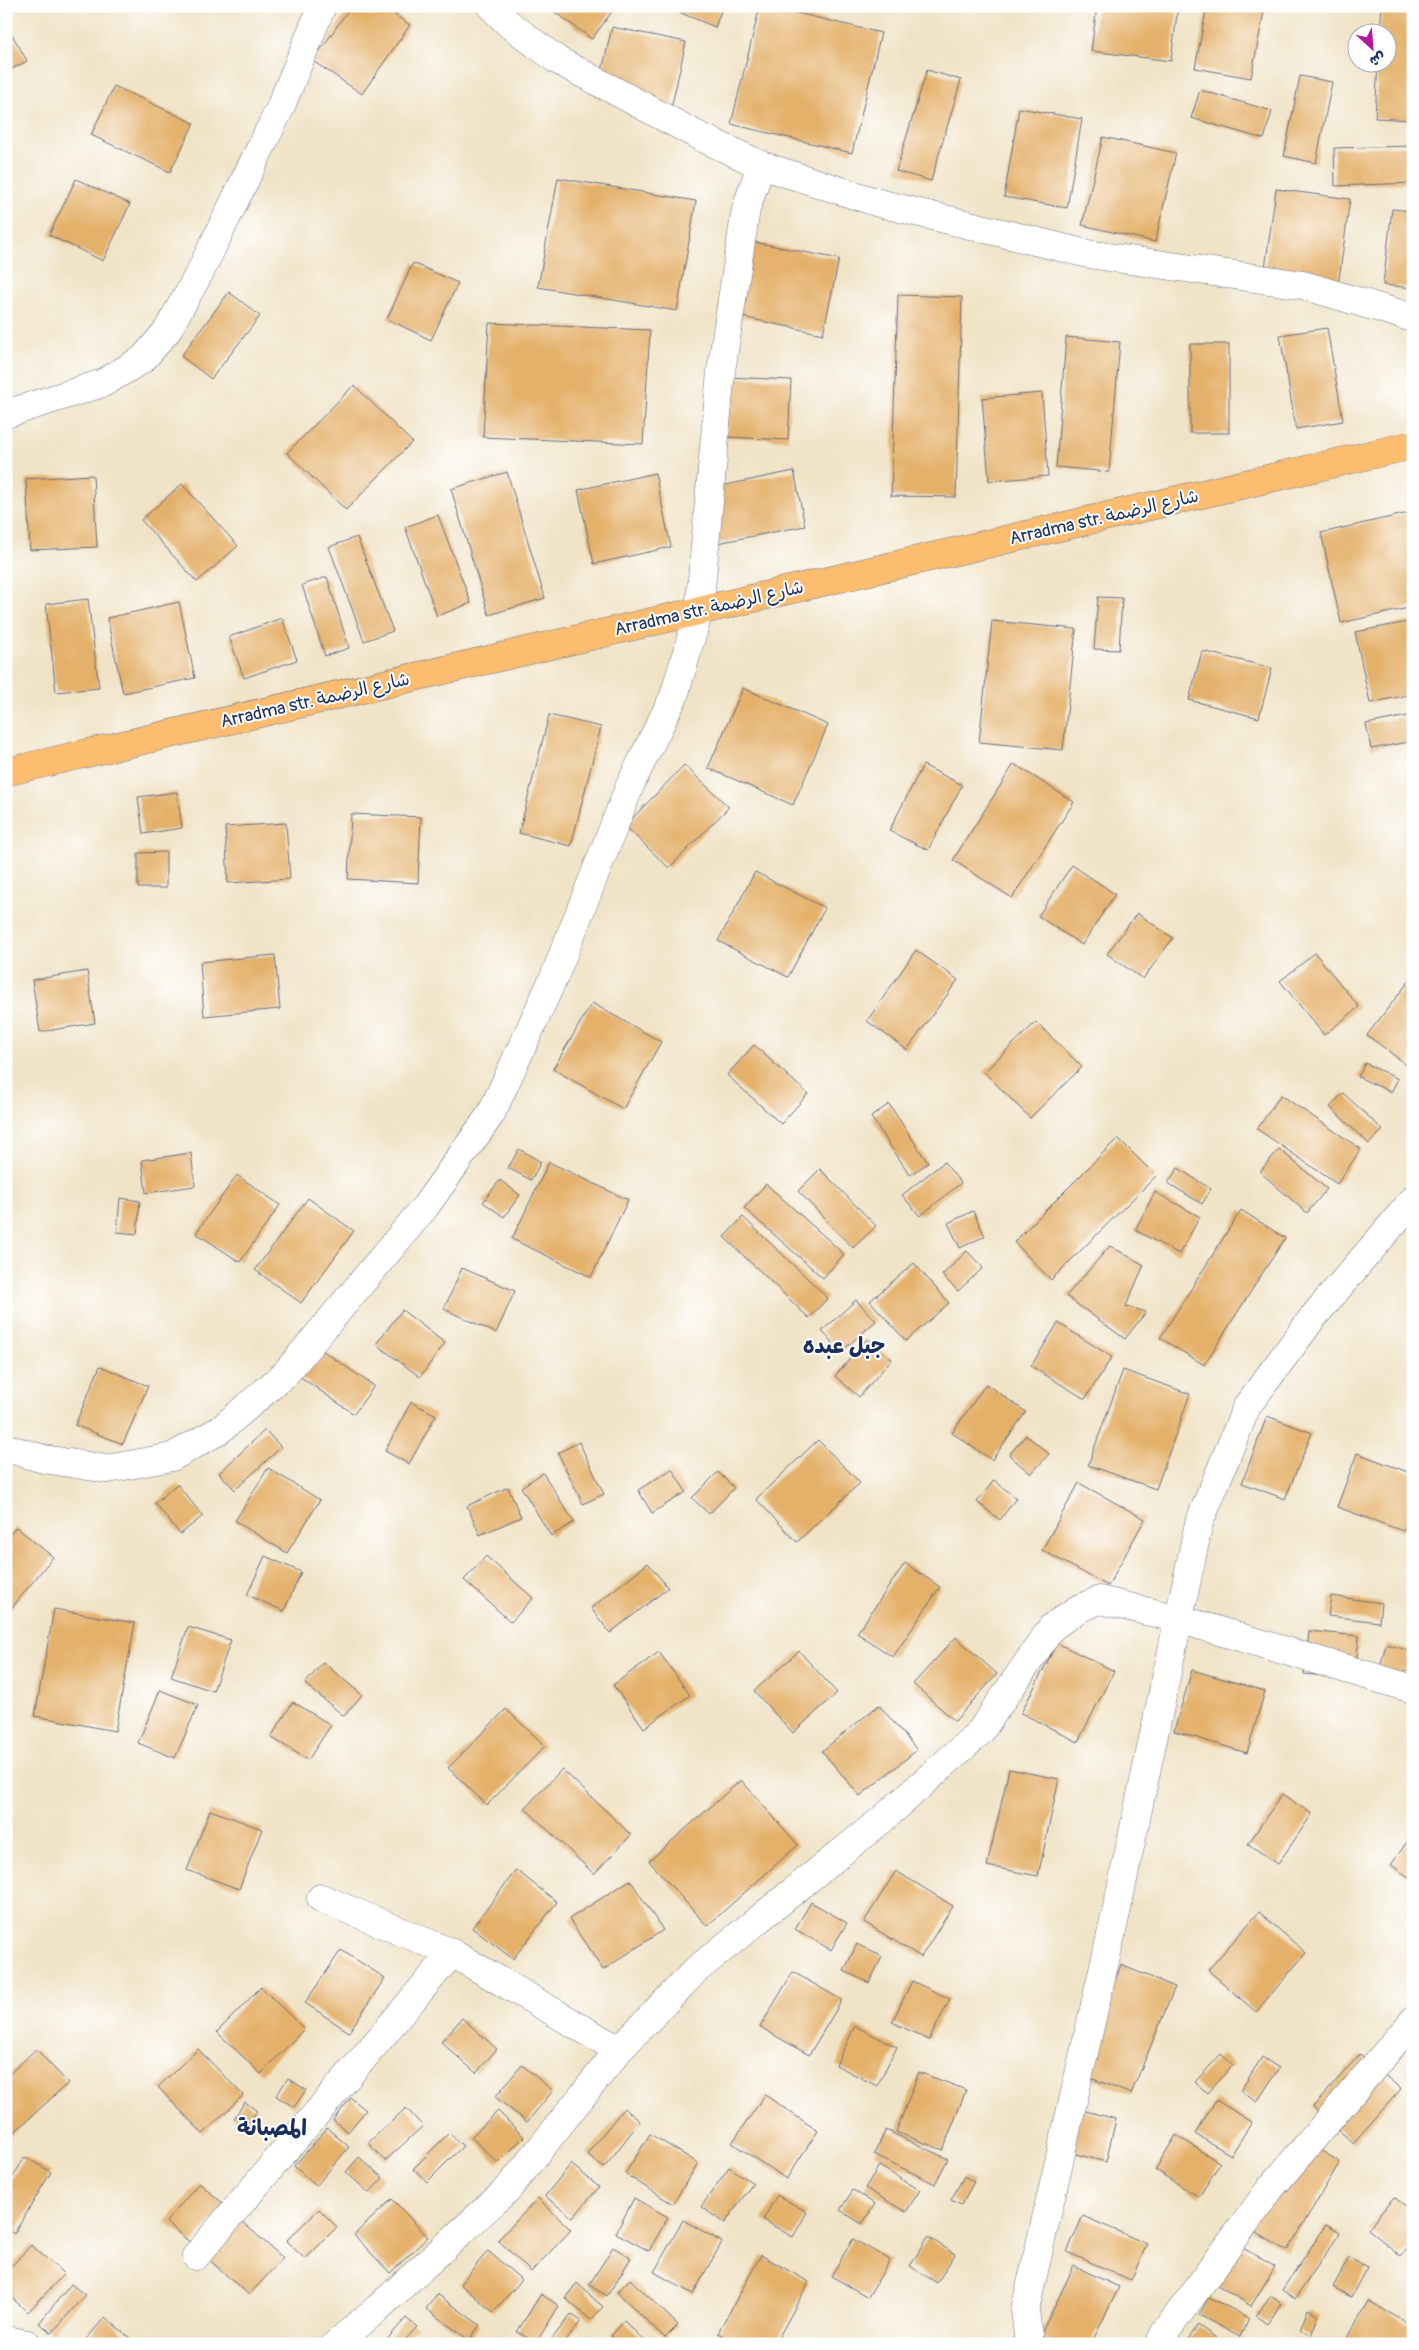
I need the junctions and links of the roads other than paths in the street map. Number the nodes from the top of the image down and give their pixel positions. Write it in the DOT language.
graph roads {
  1 [pos="322,6"];
  2 [pos="491,6"];
  3 [pos="761,165"];
  4 [pos="1413,318"];
  5 [pos="6,414"];
  6 [pos="1413,445"];
  7 [pos="699,611"];
  8 [pos="6,772"];
  9 [pos="1413,1200"];
  10 [pos="6,1448"];
  11 [pos="1179,1619"];
  12 [pos="1413,1689"];
  13 [pos="320,1898"];
  14 [pos="452,1953"];
  15 [pos="1413,2021"];
  16 [pos="619,2050"];
  17 [pos="196,2256"];
  18 [pos="6,2340"];
  19 [pos="27,2344"];
  20 [pos="336,2344"];
  21 [pos="1029,2344"];
  22 [pos="1159,2344"];
  1 -- 5 [label="street"];
  2 -- 3 [label="street"];
  3 -- 4 [label="street"];
  3 -- 7 [label="street"];
  6 -- 7 [label="main road, Arradma str. شارع الرضمة"];
  7 -- 8 [label="main road, Arradma str. شارع الرضمة"];
  7 -- 10 [label="street"];
  9 -- 11 [label="street"];
  11 -- 12 [label="street"];
  11 -- 16 [label="street"];
  11 -- 21 [label="street"];
  13 -- 14 [label="street"];
  14 -- 16 [label="street"];
  14 -- 17 [label="street"];
  15 -- 22 [label="street"];
  16 -- 20 [label="street"];
  18 -- 19 [label="street"];
}
